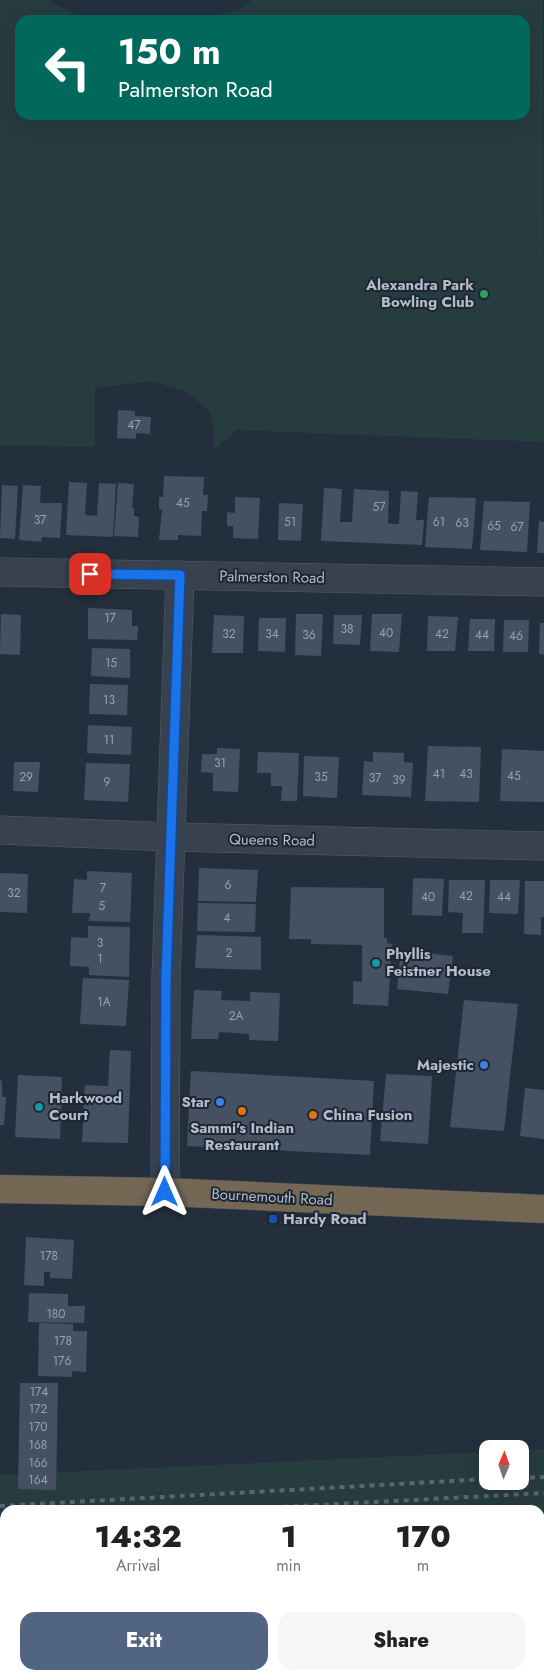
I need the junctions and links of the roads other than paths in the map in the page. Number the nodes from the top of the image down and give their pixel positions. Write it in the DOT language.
graph roads {
  1 [pos="0,572"];
  2 [pos="180,575"];
  3 [pos="544,582"];
  4 [pos="0,830"];
  5 [pos="171,837"];
  6 [pos="544,846"];
  7 [pos="0,1189"];
  8 [pos="165,1192"];
  9 [pos="544,1210"];
  1 -- 2 [label="street, Palmerston Road"];
  2 -- 3 [label="street, Palmerston Road"];
  2 -- 5 [label="street"];
  4 -- 5 [label="street, Queens Road"];
  5 -- 6 [label="street, Queens Road"];
  5 -- 8 [label="street"];
  7 -- 8 [label="highway, Bournemouth Road"];
  8 -- 9 [label="highway, Bournemouth Road"];
}
